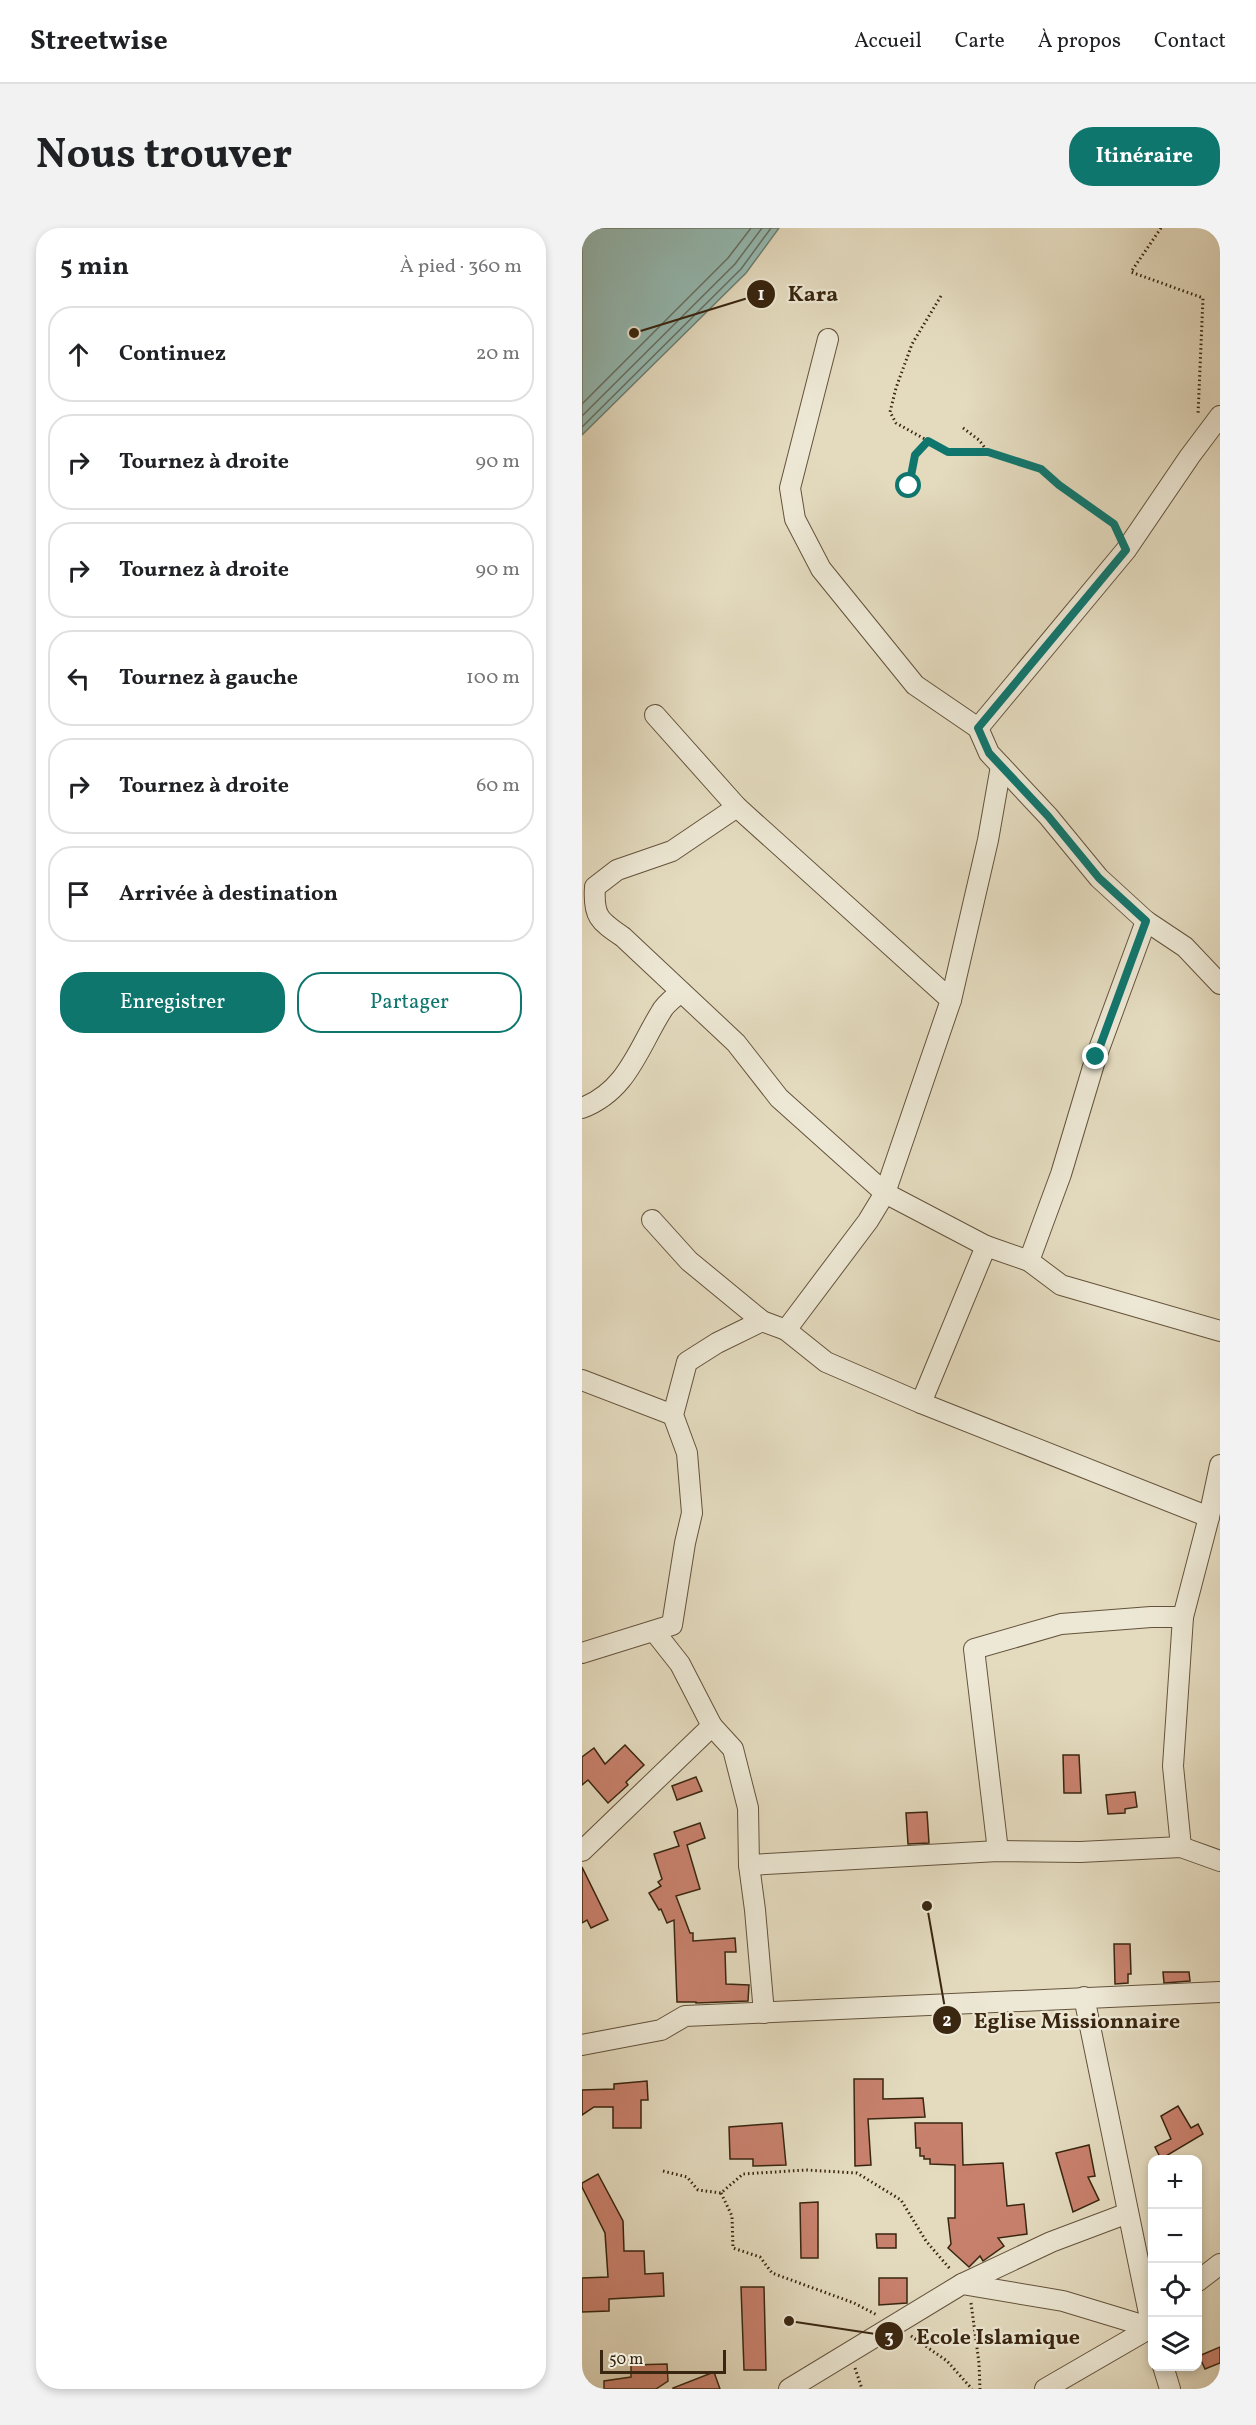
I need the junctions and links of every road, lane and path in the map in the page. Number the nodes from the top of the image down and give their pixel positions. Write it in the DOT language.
graph roads {
  1 [pos="1161,228"];
  2 [pos="941,296"];
  3 [pos="828,339"];
  4 [pos="1220,416"];
  5 [pos="1196,425"];
  6 [pos="963,428"];
  7 [pos="928,441"];
  8 [pos="988,452"];
  9 [pos="909,486"];
  10 [pos="1126,550"];
  11 [pos="655,715"];
  12 [pos="978,728"];
  13 [pos="1001,765"];
  14 [pos="737,807"];
  15 [pos="1146,921"];
  16 [pos="1220,984"];
  17 [pos="681,992"];
  18 [pos="951,1000"];
  19 [pos="582,1108"];
  20 [pos="885,1193"];
  21 [pos="652,1220"];
  22 [pos="986,1246"];
  23 [pos="1029,1261"];
  24 [pos="762,1321"];
  25 [pos="786,1330"];
  26 [pos="1220,1331"];
  27 [pos="582,1380"];
  28 [pos="921,1403"];
  29 [pos="673,1415"];
  30 [pos="1220,1465"];
  31 [pos="1209,1517"];
  32 [pos="1186,1604"];
  33 [pos="654,1630"];
  34 [pos="582,1653"];
  35 [pos="712,1726"];
  36 [pos="1181,1847"];
  37 [pos="582,1851"];
  38 [pos="998,1851"];
  39 [pos="1220,1861"];
  40 [pos="749,1865"];
  41 [pos="1220,1992"];
  42 [pos="1084,1997"];
  43 [pos="764,2013"];
  44 [pos="582,2045"];
  45 [pos="663,2171"];
  46 [pos="721,2193"];
  47 [pos="1128,2212"];
  48 [pos="1220,2264"];
  49 [pos="1202,2277"];
  50 [pos="962,2283"];
  51 [pos="1150,2317"];
  52 [pos="894,2325"];
  53 [pos="1148,2328"];
  54 [pos="1148,2331"];
  55 [pos="1164,2371"];
  56 [pos="789,2389"];
  57 [pos="972,2389"];
  58 [pos="980,2389"];
  59 [pos="1045,2389"];
  60 [pos="1170,2389"];
  1 -- 5 [label="path"];
  2 -- 7 [label="path"];
  3 -- 12 [label="street"];
  4 -- 10 [label="street"];
  6 -- 8 [label="path"];
  7 -- 8 [label="path"];
  7 -- 9 [label="path"];
  8 -- 10 [label="path"];
  10 -- 12 [label="street"];
  11 -- 14 [label="street"];
  12 -- 13 [label="street"];
  13 -- 15 [label="street"];
  13 -- 18 [label="street"];
  14 -- 17 [label="street"];
  14 -- 18 [label="street"];
  15 -- 16 [label="street"];
  15 -- 23 [label="street"];
  17 -- 19 [label="street"];
  17 -- 20 [label="street"];
  18 -- 20 [label="street"];
  20 -- 22 [label="street"];
  20 -- 25 [label="street"];
  21 -- 24 [label="street"];
  22 -- 23 [label="street"];
  22 -- 28 [label="street"];
  23 -- 26 [label="street"];
  24 -- 25 [label="street"];
  24 -- 29 [label="street"];
  25 -- 28 [label="street"];
  27 -- 29 [label="street"];
  28 -- 31 [label="street"];
  29 -- 33 [label="street"];
  30 -- 31 [label="street"];
  31 -- 32 [label="street"];
  32 -- 36 [label="street"];
  32 -- 38 [label="street"];
  33 -- 34 [label="street"];
  33 -- 35 [label="street"];
  35 -- 37 [label="street"];
  35 -- 40 [label="street"];
  36 -- 38 [label="street"];
  36 -- 39 [label="street"];
  38 -- 40 [label="street"];
  40 -- 43 [label="street"];
  41 -- 42 [label="street"];
  42 -- 43 [label="street"];
  42 -- 47 [label="street"];
  43 -- 44 [label="street"];
  45 -- 46 [label="path"];
  46 -- 50 [label="path"];
  46 -- 52 [label="path"];
  47 -- 50 [label="street"];
  47 -- 51 [label="street"];
  48 -- 49 [label="street"];
  50 -- 52 [label="street"];
  50 -- 53 [label="street"];
  50 -- 58 [label="path"];
  52 -- 56 [label="street"];
  52 -- 57 [label="path"];
  54 -- 59 [label="street"];
  55 -- 60 [label="street"];
}
